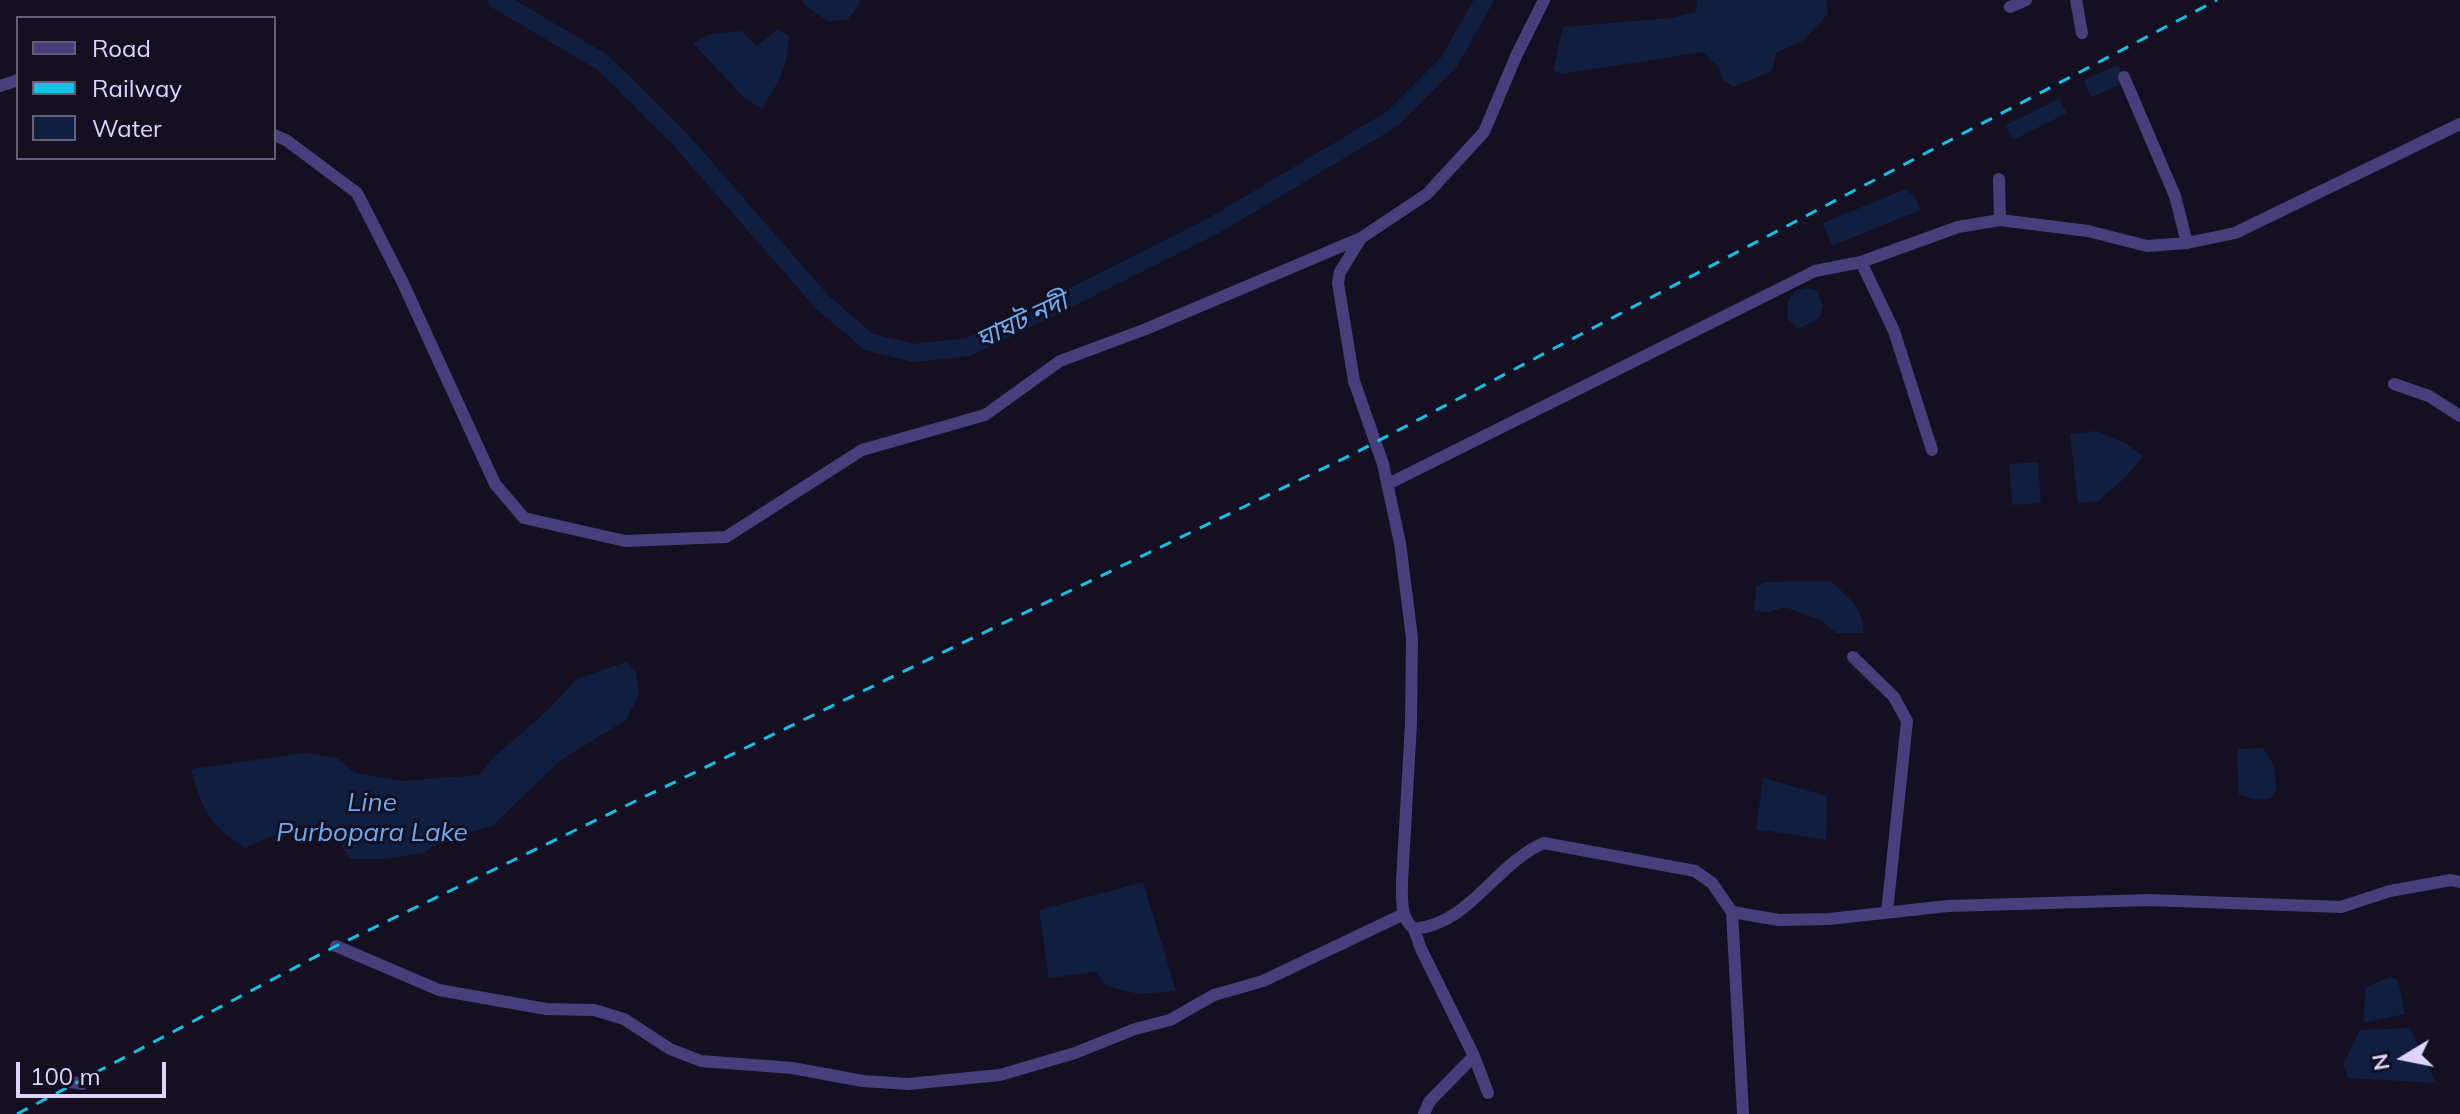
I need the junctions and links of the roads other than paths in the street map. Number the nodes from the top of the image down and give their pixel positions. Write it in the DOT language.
graph roads {
  1 [pos="1544,0"];
  2 [pos="2026,0"];
  3 [pos="2076,0"];
  4 [pos="2010,7"];
  5 [pos="2082,33"];
  6 [pos="2124,77"];
  7 [pos="2460,124"];
  8 [pos="276,136"];
  9 [pos="1999,179"];
  10 [pos="2000,220"];
  11 [pos="1361,238"];
  12 [pos="2187,243"];
  13 [pos="1861,262"];
  14 [pos="2394,384"];
  15 [pos="2460,416"];
  16 [pos="1932,450"];
  17 [pos="1388,484"];
  18 [pos="1853,657"];
  19 [pos="2460,882"];
  20 [pos="1732,912"];
  21 [pos="1887,912"];
  22 [pos="1404,914"];
  23 [pos="1414,929"];
  24 [pos="336,946"];
  25 [pos="1474,1056"];
  26 [pos="1488,1093"];
  27 [pos="1424,1114"];
  28 [pos="1743,1114"];
  1 -- 11 [label="street"];
  2 -- 4 [label="street"];
  3 -- 5 [label="street"];
  6 -- 12 [label="street"];
  7 -- 12 [label="street"];
  8 -- 11 [label="street"];
  9 -- 10 [label="street"];
  10 -- 12 [label="street"];
  10 -- 13 [label="street"];
  11 -- 17 [label="street"];
  13 -- 16 [label="street"];
  13 -- 17 [label="street"];
  14 -- 15 [label="street"];
  17 -- 22 [label="street"];
  18 -- 21 [label="street"];
  19 -- 21 [label="street"];
  20 -- 21 [label="street"];
  20 -- 23 [label="street"];
  20 -- 28 [label="street"];
  22 -- 23 [label="street"];
  22 -- 24 [label="street"];
  23 -- 25 [label="street"];
  25 -- 26 [label="street"];
  25 -- 27 [label="street"];
}
